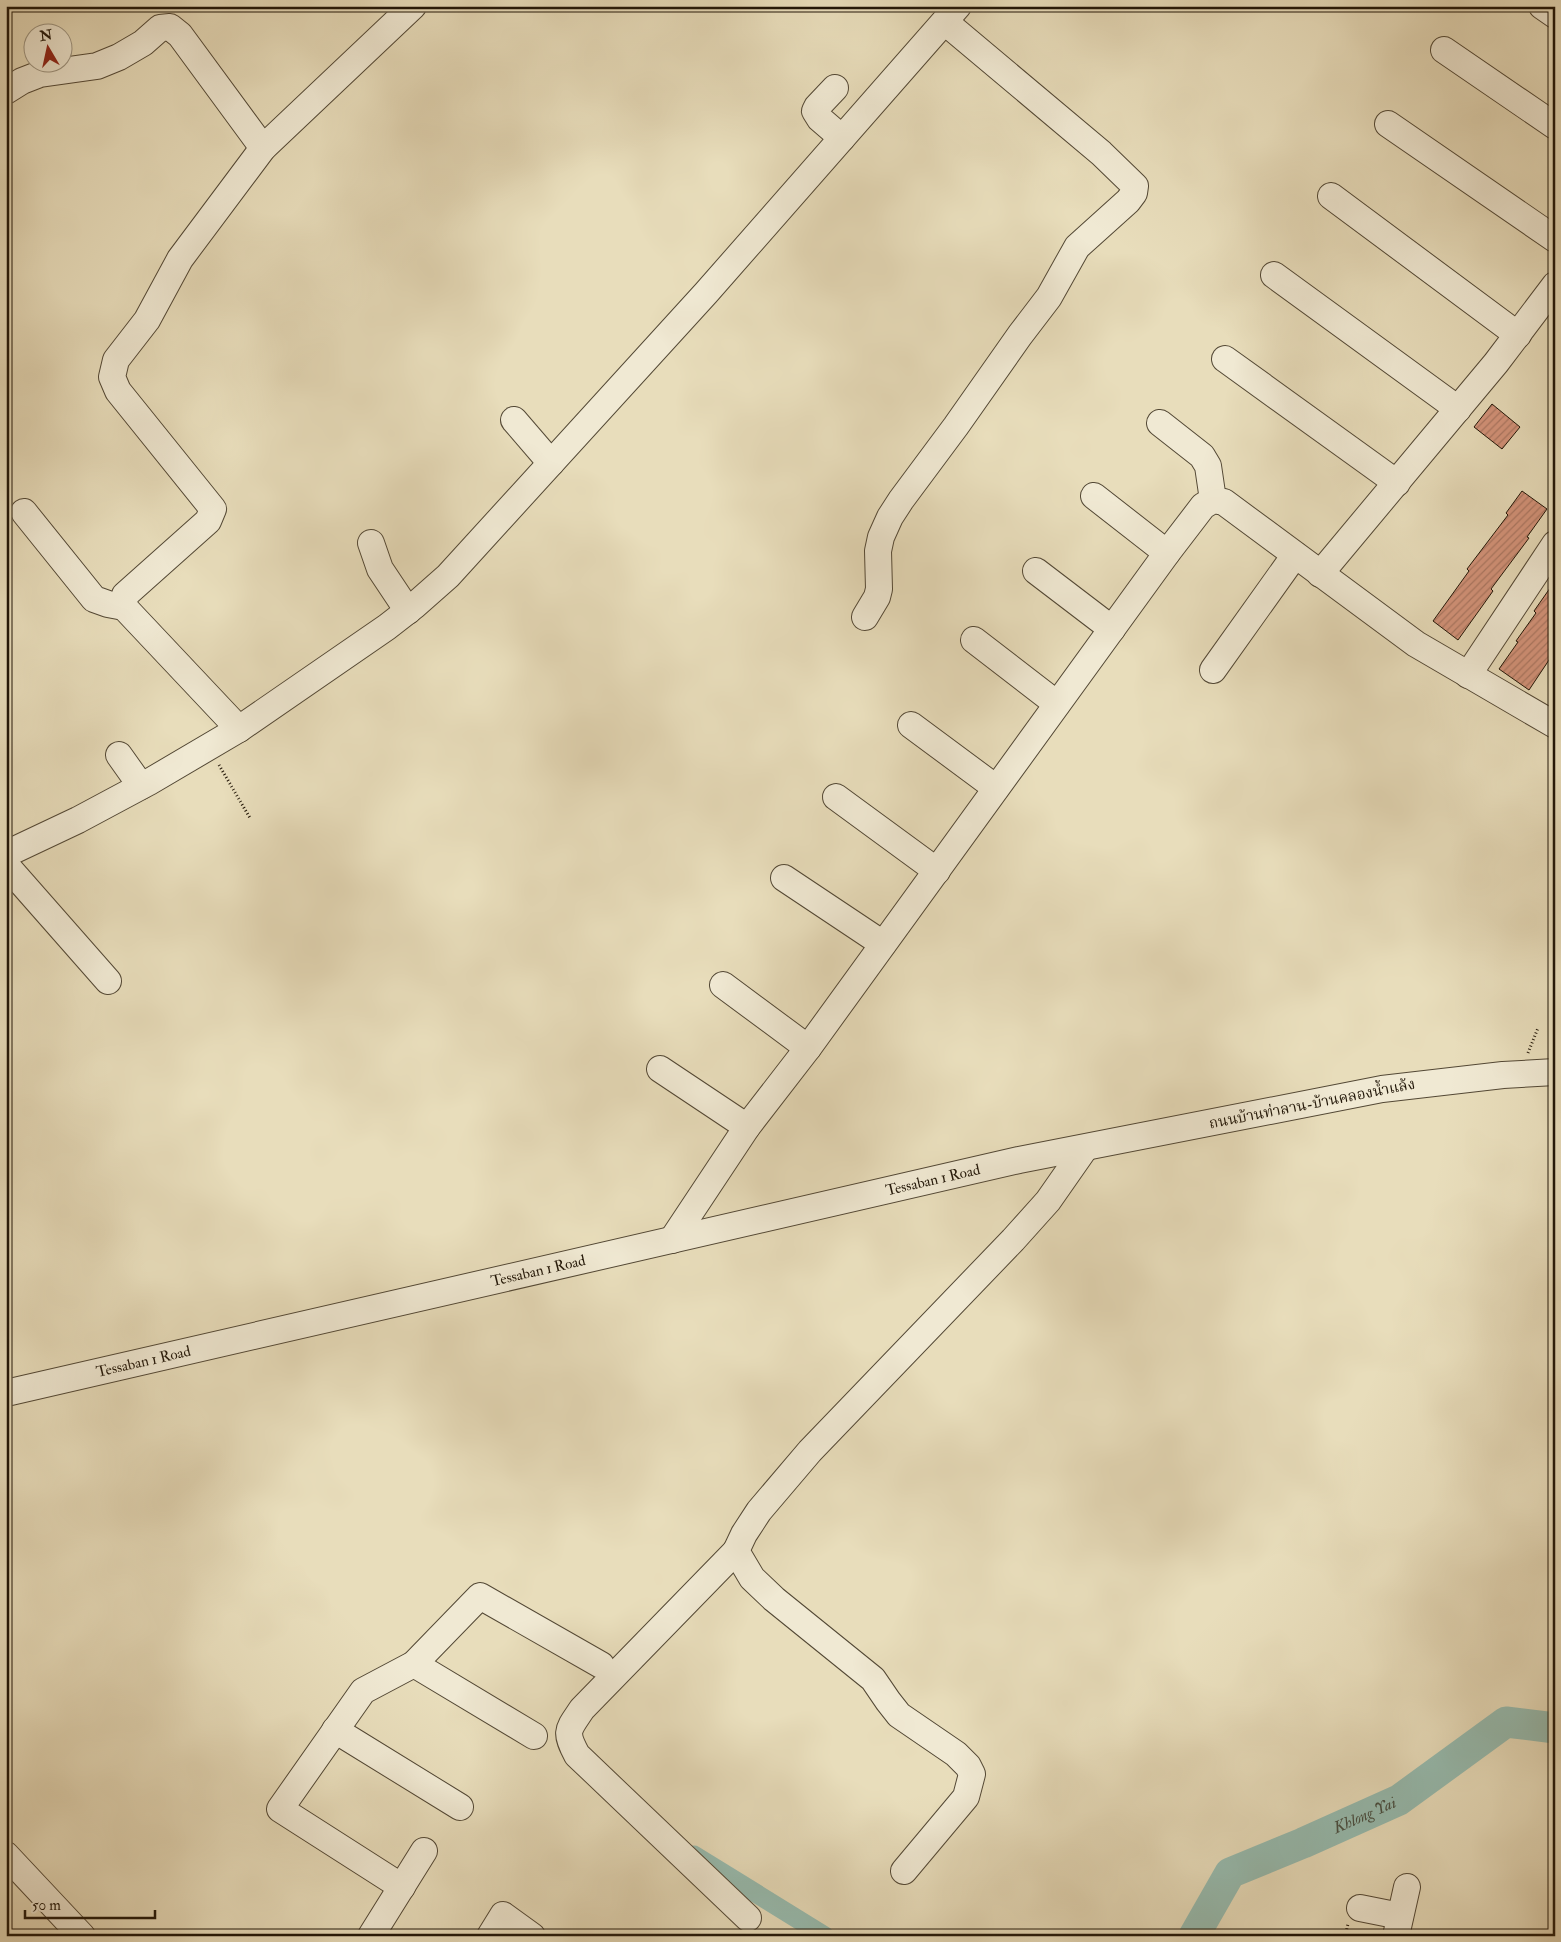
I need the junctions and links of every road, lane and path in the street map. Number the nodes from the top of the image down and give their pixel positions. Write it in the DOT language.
graph roads {
  1 [pos="1542,6"];
  2 [pos="406,9"];
  3 [pos="952,14"];
  4 [pos="1555,15"];
  5 [pos="1444,50"];
  6 [pos="835,88"];
  7 [pos="6,91"];
  8 [pos="1388,124"];
  9 [pos="1555,126"];
  10 [pos="842,138"];
  11 [pos="263,148"];
  12 [pos="1331,196"];
  13 [pos="1555,239"];
  14 [pos="1274,275"];
  15 [pos="1555,285"];
  16 [pos="1518,335"];
  17 [pos="1225,359"];
  18 [pos="1458,409"];
  19 [pos="514,420"];
  20 [pos="1160,423"];
  21 [pos="551,462"];
  22 [pos="1397,483"];
  23 [pos="1094,496"];
  24 [pos="1213,500"];
  25 [pos="24,512"];
  26 [pos="371,542"];
  27 [pos="1555,544"];
  28 [pos="1167,553"];
  29 [pos="1295,555"];
  30 [pos="1036,571"];
  31 [pos="1320,574"];
  32 [pos="124,607"];
  33 [pos="408,611"];
  34 [pos="865,617"];
  35 [pos="1112,629"];
  36 [pos="974,640"];
  37 [pos="1213,670"];
  38 [pos="1468,675"];
  39 [pos="1057,704"];
  40 [pos="911,725"];
  41 [pos="1555,725"];
  42 [pos="239,729"];
  43 [pos="210,746"];
  44 [pos="119,755"];
  45 [pos="141,786"];
  46 [pos="996,788"];
  47 [pos="836,797"];
  48 [pos="250,818"];
  49 [pos="7,854"];
  50 [pos="937,871"];
  51 [pos="784,878"];
  52 [pos="884,944"];
  53 [pos="108,981"];
  54 [pos="723,984"];
  55 [pos="808,1048"];
  56 [pos="660,1069"];
  57 [pos="1555,1072"];
  58 [pos="747,1127"];
  59 [pos="1078,1149"];
  60 [pos="672,1240"];
  61 [pos="6,1393"];
  62 [pos="736,1551"];
  63 [pos="414,1664"];
  64 [pos="601,1665"];
  65 [pos="335,1730"];
  66 [pos="534,1736"];
  67 [pos="460,1806"];
  68 [pos="424,1851"];
  69 [pos="6,1855"];
  70 [pos="904,1871"];
  71 [pos="1407,1886"];
  72 [pos="402,1887"];
  73 [pos="1360,1908"];
  74 [pos="748,1918"];
  75 [pos="1398,1926"];
  76 [pos="82,1936"];
  77 [pos="371,1936"];
  78 [pos="490,1936"];
  79 [pos="532,1936"];
  1 -- 4 [label="street"];
  2 -- 11 [label="street"];
  3 -- 10 [label="street"];
  3 -- 34 [label="street"];
  5 -- 9 [label="street"];
  6 -- 10 [label="street"];
  7 -- 11 [label="street"];
  8 -- 13 [label="street"];
  10 -- 21 [label="street"];
  11 -- 32 [label="street"];
  12 -- 16 [label="street"];
  14 -- 18 [label="street"];
  15 -- 16 [label="street"];
  16 -- 18 [label="street"];
  17 -- 22 [label="street"];
  18 -- 22 [label="street"];
  19 -- 21 [label="street"];
  20 -- 24 [label="street"];
  21 -- 33 [label="street"];
  22 -- 31 [label="street"];
  23 -- 28 [label="street"];
  24 -- 28 [label="street"];
  24 -- 29 [label="street"];
  25 -- 32 [label="street"];
  26 -- 33 [label="street"];
  27 -- 38 [label="street"];
  28 -- 35 [label="street"];
  29 -- 31 [label="street"];
  29 -- 37 [label="street"];
  30 -- 35 [label="street"];
  31 -- 38 [label="street"];
  32 -- 42 [label="street"];
  33 -- 42 [label="street"];
  35 -- 39 [label="street"];
  36 -- 39 [label="street"];
  38 -- 41 [label="street"];
  39 -- 46 [label="street"];
  40 -- 46 [label="street"];
  42 -- 43 [label="street"];
  43 -- 45 [label="street"];
  43 -- 48 [label="path"];
  44 -- 45 [label="street"];
  45 -- 49 [label="street"];
  46 -- 50 [label="street"];
  47 -- 50 [label="street"];
  49 -- 53 [label="street"];
  50 -- 52 [label="street"];
  51 -- 52 [label="street"];
  52 -- 55 [label="street"];
  54 -- 55 [label="street"];
  55 -- 58 [label="street"];
  56 -- 58 [label="street"];
  57 -- 59 [label="street, ถนนบ้านท่าลาน-บ้านคลองน้ำแล้ง"];
  58 -- 60 [label="street"];
  59 -- 60 [label="street, Tessaban 1 Road"];
  59 -- 62 [label="street"];
  60 -- 61 [label="street, Tessaban 1 Road"];
  62 -- 70 [label="street"];
  62 -- 74 [label="street"];
  63 -- 64 [label="street"];
  63 -- 65 [label="street"];
  63 -- 66 [label="street"];
  65 -- 67 [label="street"];
  65 -- 72 [label="street"];
  68 -- 72 [label="street"];
  69 -- 76 [label="street"];
  71 -- 75 [label="street"];
  72 -- 77 [label="street"];
  73 -- 75 [label="street"];
  78 -- 79 [label="street"];
}
